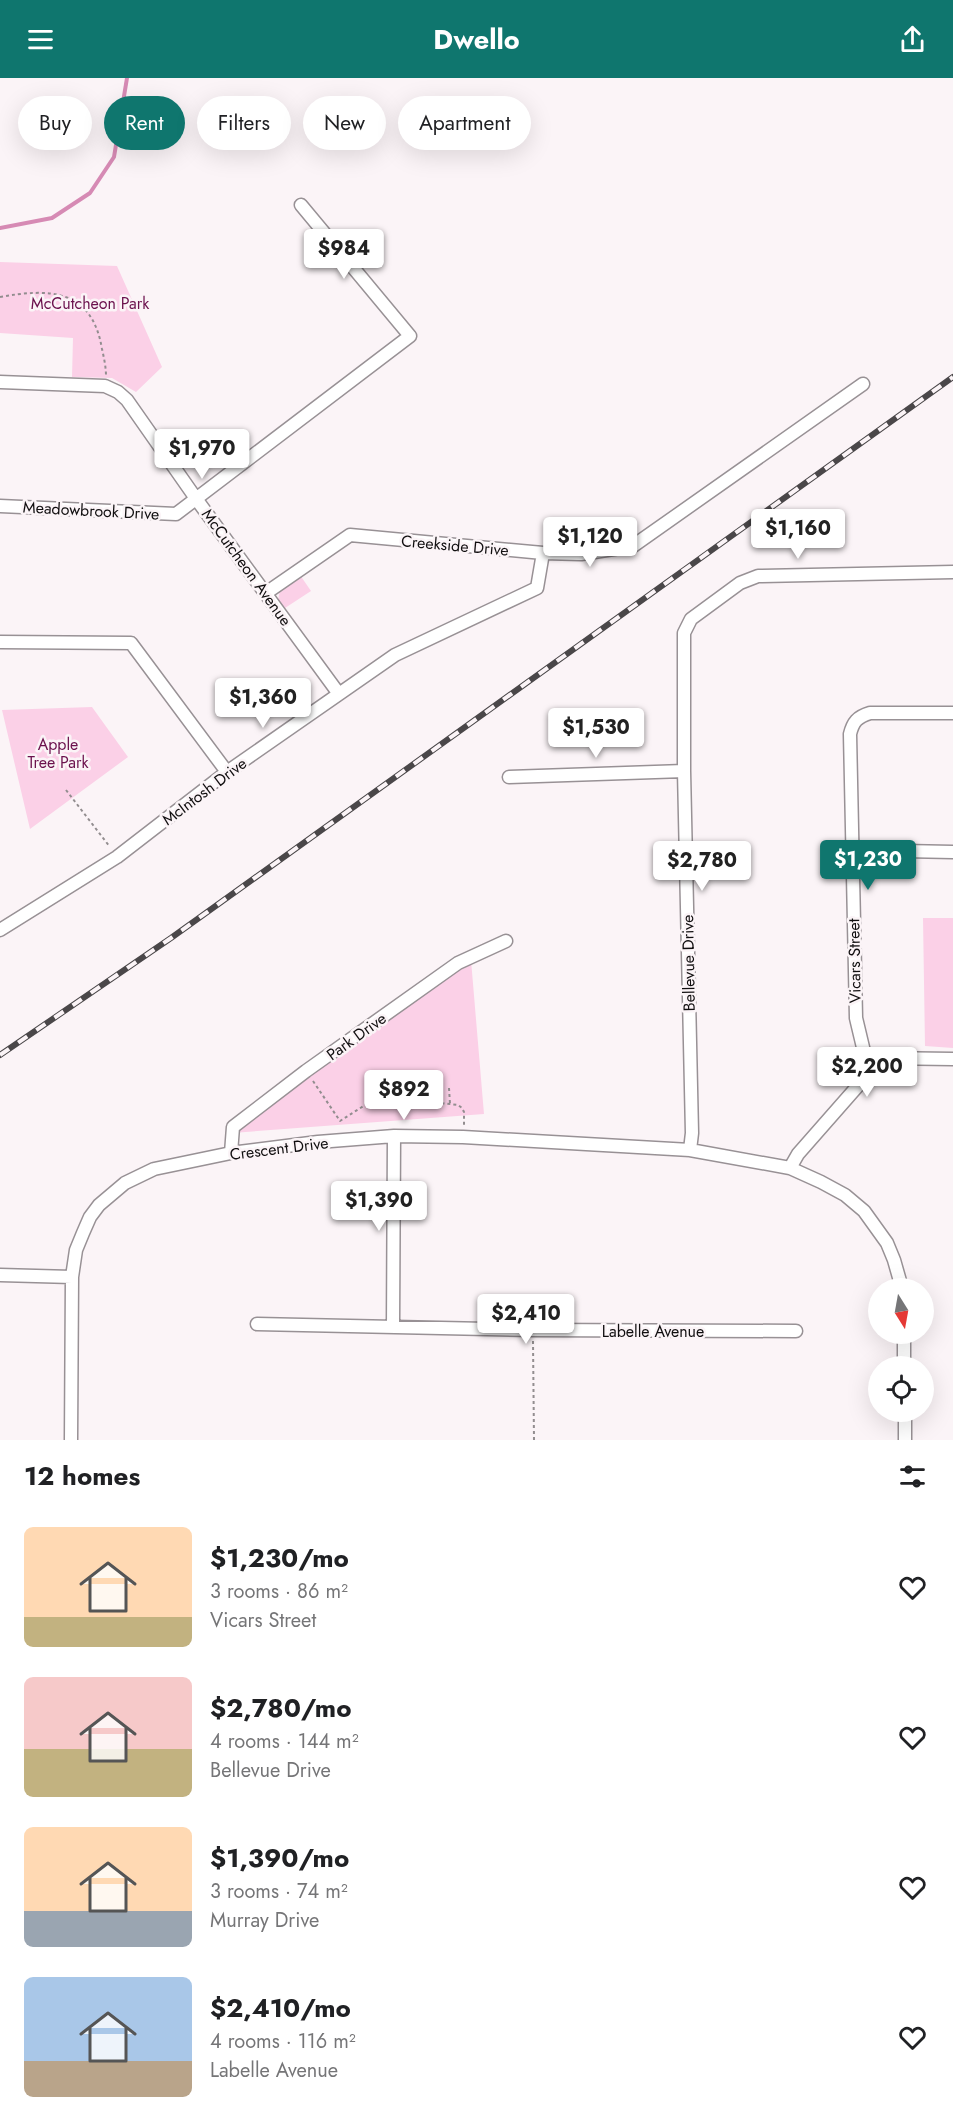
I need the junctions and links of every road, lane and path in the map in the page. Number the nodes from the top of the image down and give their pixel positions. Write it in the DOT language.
graph roads {
  1 [pos="301,205"];
  2 [pos="0,297"];
  3 [pos="0,382"];
  4 [pos="863,384"];
  5 [pos="105,386"];
  6 [pos="197,500"];
  7 [pos="0,506"];
  8 [pos="543,553"];
  9 [pos="953,572"];
  10 [pos="266,593"];
  11 [pos="0,642"];
  12 [pos="339,694"];
  13 [pos="953,713"];
  14 [pos="684,771"];
  15 [pos="227,772"];
  16 [pos="509,777"];
  17 [pos="66,790"];
  18 [pos="852,850"];
  19 [pos="953,852"];
  20 [pos="117,857"];
  21 [pos="0,930"];
  22 [pos="506,941"];
  23 [pos="953,1059"];
  24 [pos="866,1060"];
  25 [pos="306,1071"];
  26 [pos="449,1088"];
  27 [pos="450,1104"];
  28 [pos="394,1136"];
  29 [pos="464,1137"];
  30 [pos="690,1150"];
  31 [pos="231,1153"];
  32 [pos="790,1168"];
  33 [pos="0,1275"];
  34 [pos="72,1277"];
  35 [pos="899,1278"];
  36 [pos="257,1324"];
  37 [pos="393,1328"];
  38 [pos="533,1330"];
  39 [pos="796,1331"];
  40 [pos="905,1422"];
  41 [pos="71,1440"];
  42 [pos="534,1440"];
  43 [pos="905,1440"];
  1 -- 6 [label="street, Meadowbrook Drive"];
  2 -- 5 [label="path"];
  3 -- 5 [label="street"];
  4 -- 8 [label="street, Creekside Drive"];
  5 -- 6 [label="street, McCutcheon Avenue"];
  6 -- 7 [label="street, Meadowbrook Drive"];
  6 -- 10 [label="street, McCutcheon Avenue"];
  8 -- 10 [label="street, Creekside Drive"];
  8 -- 12 [label="street, McIntosh Drive"];
  9 -- 14 [label="street, Bellevue Drive"];
  10 -- 12 [label="street, McCutcheon Avenue"];
  11 -- 15 [label="street"];
  12 -- 15 [label="street, McIntosh Drive"];
  13 -- 18 [label="street, Vicars Street"];
  14 -- 16 [label="street"];
  14 -- 30 [label="street, Bellevue Drive"];
  15 -- 20 [label="street, McIntosh Drive"];
  17 -- 20 [label="path"];
  18 -- 19 [label="street"];
  18 -- 24 [label="street, Vicars Street"];
  20 -- 21 [label="street, McIntosh Drive"];
  22 -- 25 [label="street, Park Drive"];
  23 -- 24 [label="street"];
  24 -- 32 [label="street"];
  25 -- 27 [label="path"];
  25 -- 31 [label="street, Park Drive"];
  26 -- 27 [label="path"];
  27 -- 29 [label="path"];
  28 -- 29 [label="street, Crescent Drive"];
  28 -- 31 [label="street, Crescent Drive"];
  28 -- 37 [label="street"];
  29 -- 30 [label="street, Crescent Drive"];
  30 -- 32 [label="street, Crescent Drive"];
  31 -- 34 [label="street, Crescent Drive"];
  32 -- 35 [label="street, Crescent Drive"];
  33 -- 34 [label="street"];
  34 -- 41 [label="street, Crescent Drive"];
  36 -- 37 [label="street, Labelle Avenue"];
  37 -- 38 [label="street, Labelle Avenue"];
  38 -- 39 [label="street, Labelle Avenue"];
  38 -- 42 [label="path"];
  40 -- 43 [label="street"];
}
